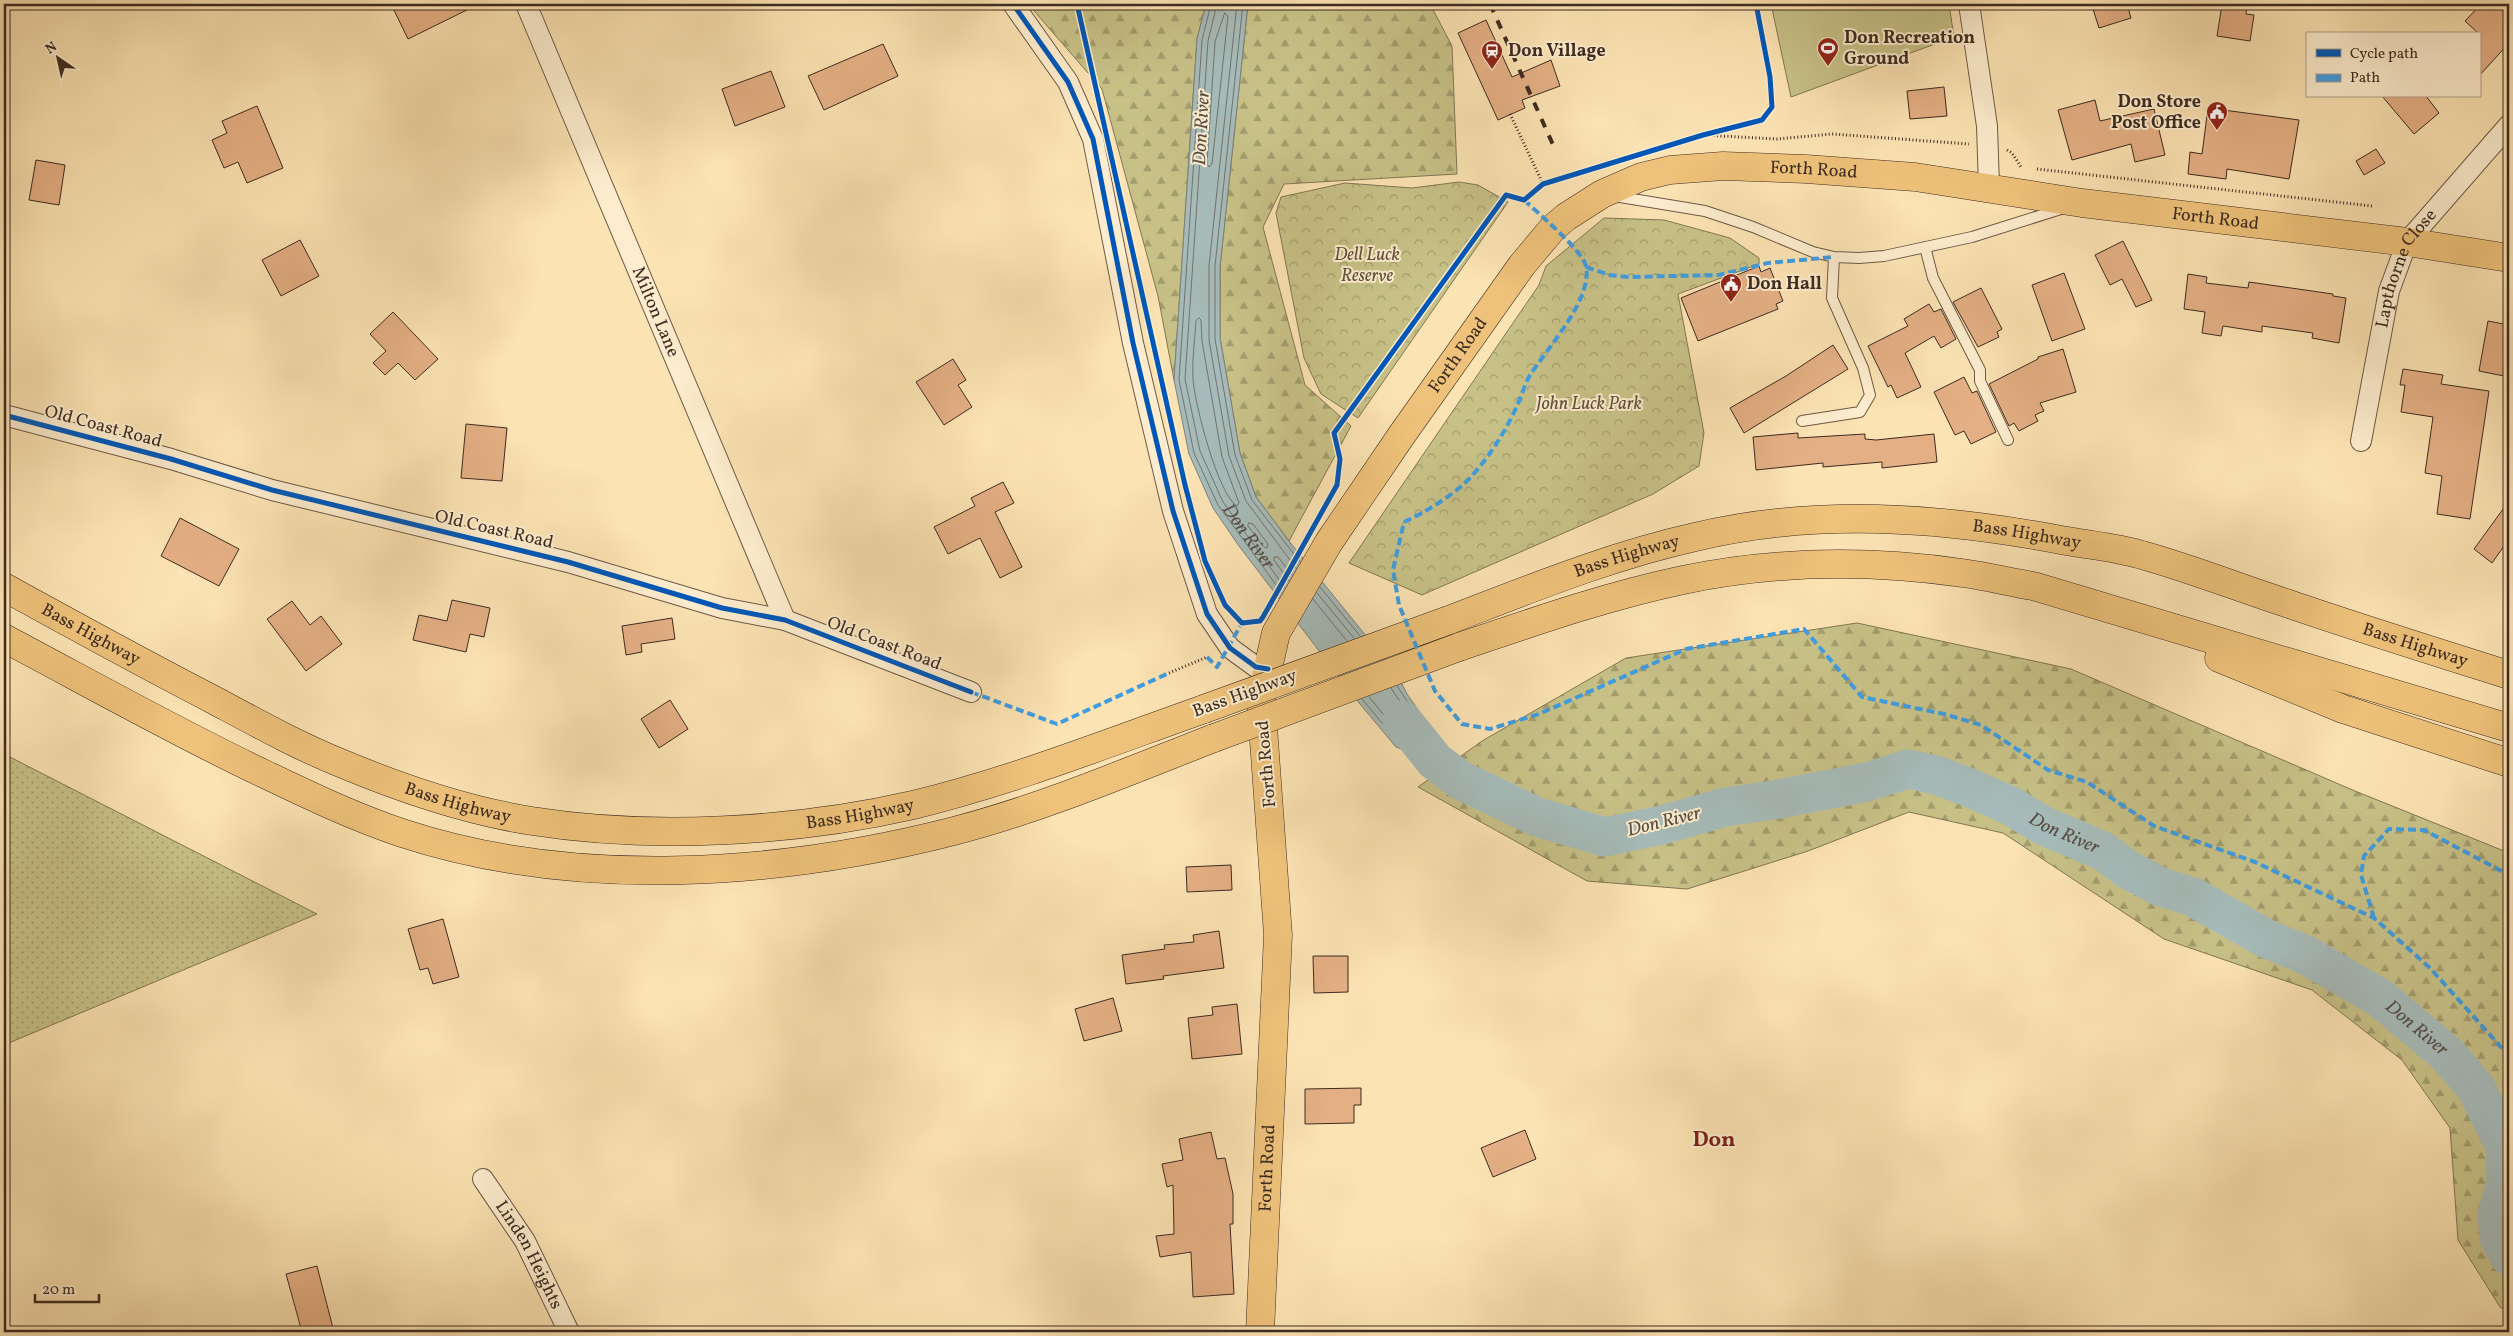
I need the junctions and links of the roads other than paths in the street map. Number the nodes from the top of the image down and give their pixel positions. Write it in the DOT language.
graph roads {
  1 [pos="526,4"];
  2 [pos="1013,4"];
  3 [pos="1968,4"];
  4 [pos="2509,125"];
  5 [pos="1989,187"];
  6 [pos="1602,194"];
  7 [pos="2082,203"];
  8 [pos="2407,242"];
  9 [pos="1925,247"];
  10 [pos="1834,256"];
  11 [pos="2509,258"];
  12 [pos="4,415"];
  13 [pos="1802,421"];
  14 [pos="2008,440"];
  15 [pos="2361,441"];
  16 [pos="4,587"];
  17 [pos="2069,598"];
  18 [pos="785,620"];
  19 [pos="2351,625"];
  20 [pos="4,638"];
  21 [pos="2509,665"];
  22 [pos="1268,669"];
  23 [pos="2509,675"];
  24 [pos="971,692"];
  25 [pos="2509,728"];
  26 [pos="2509,762"];
  27 [pos="483,1179"];
  28 [pos="569,1332"];
  29 [pos="1260,1332"];
  1 -- 18 [label="street, Milton Lane"];
  2 -- 22 [label="street"];
  3 -- 5 [label="street"];
  4 -- 8 [label="street, Lapthorne Close"];
  5 -- 6 [label="main road, Forth Road"];
  5 -- 7 [label="main road, Forth Road"];
  6 -- 10 [label="lane"];
  6 -- 22 [label="main road, Forth Road"];
  7 -- 8 [label="main road, Forth Road"];
  7 -- 9 [label="lane"];
  8 -- 11 [label="main road, Forth Road"];
  8 -- 15 [label="street, Lapthorne Close"];
  9 -- 10 [label="lane"];
  9 -- 14 [label="lane"];
  10 -- 13 [label="lane"];
  12 -- 18 [label="street, Old Coast Road"];
  16 -- 19 [label="main road, Bass Highway, bridge"];
  17 -- 20 [label="main road, Bass Highway, bridge"];
  17 -- 25 [label="main road, Bass Highway"];
  17 -- 26 [label="main road"];
  18 -- 24 [label="street, Old Coast Road"];
  19 -- 21 [label="main road"];
  19 -- 23 [label="main road, Bass Highway"];
  22 -- 29 [label="main road, Forth Road"];
  27 -- 28 [label="street, Linden Heights"];
}
